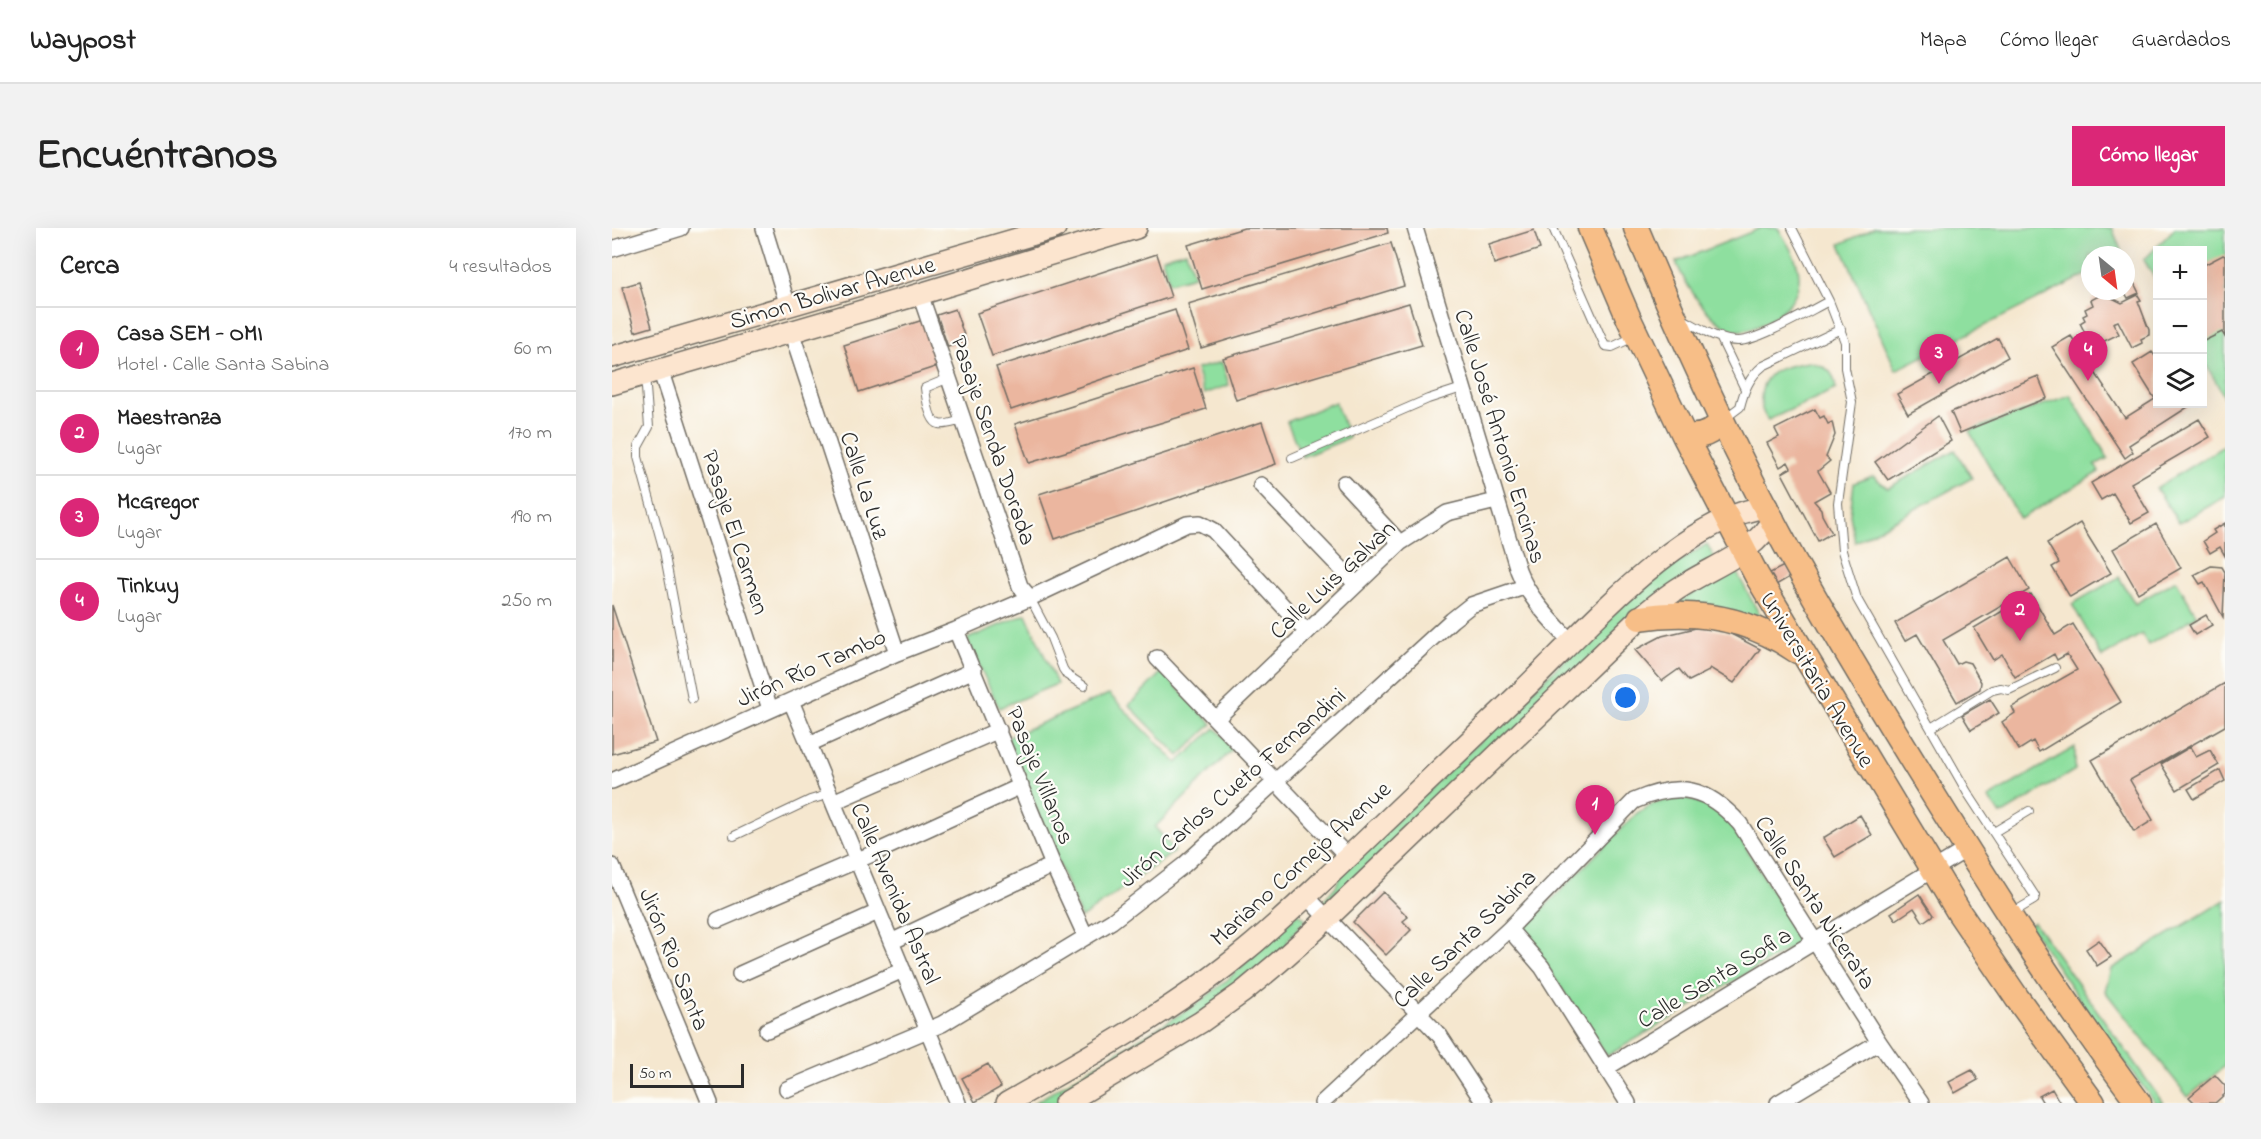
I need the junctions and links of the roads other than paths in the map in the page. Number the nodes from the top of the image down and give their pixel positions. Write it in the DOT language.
graph roads {
  1 [pos="681,228"];
  2 [pos="764,228"];
  3 [pos="1055,228"];
  4 [pos="1136,228"];
  5 [pos="1415,228"];
  6 [pos="1553,228"];
  7 [pos="1590,228"];
  8 [pos="1636,228"];
  9 [pos="1792,228"];
  10 [pos="1000,236"];
  11 [pos="612,249"];
  12 [pos="1011,265"];
  13 [pos="920,294"];
  14 [pos="1828,301"];
  15 [pos="789,306"];
  16 [pos="1672,314"];
  17 [pos="1840,329"];
  18 [pos="791,331"];
  19 [pos="1637,335"];
  20 [pos="1720,337"];
  21 [pos="612,357"];
  22 [pos="652,371"];
  23 [pos="949,378"];
  24 [pos="612,384"];
  25 [pos="1462,388"];
  26 [pos="1745,389"];
  27 [pos="963,420"];
  28 [pos="1722,420"];
  29 [pos="1684,435"];
  30 [pos="1292,458"];
  31 [pos="1344,483"];
  32 [pos="1261,484"];
  33 [pos="1496,501"];
  34 [pos="1770,513"];
  35 [pos="1726,517"];
  36 [pos="1400,543"];
  37 [pos="1743,551"];
  38 [pos="1356,584"];
  39 [pos="1524,587"];
  40 [pos="1030,598"];
  41 [pos="1640,618"];
  42 [pos="956,630"];
  43 [pos="1307,632"];
  44 [pos="1572,643"];
  45 [pos="897,653"];
  46 [pos="1802,654"];
  47 [pos="1157,658"];
  48 [pos="2055,668"];
  49 [pos="974,670"];
  50 [pos="1084,686"];
  51 [pos="692,699"];
  52 [pos="791,701"];
  53 [pos="770,709"];
  54 [pos="1216,719"];
  55 [pos="1931,728"];
  56 [pos="999,730"];
  57 [pos="809,744"];
  58 [pos="612,781"];
  59 [pos="1276,782"];
  60 [pos="1021,786"];
  61 [pos="832,798"];
  62 [pos="1634,801"];
  63 [pos="2029,811"];
  64 [pos="1994,832"];
  65 [pos="734,836"];
  66 [pos="1968,849"];
  67 [pos="1348,857"];
  68 [pos="858,861"];
  69 [pos="1053,865"];
  70 [pos="612,866"];
  71 [pos="1932,870"];
  72 [pos="1306,896"];
  73 [pos="878,912"];
  74 [pos="2010,915"];
  75 [pos="1328,918"];
  76 [pos="718,920"];
  77 [pos="1509,929"];
  78 [pos="1086,937"];
  79 [pos="891,942"];
  80 [pos="1815,942"];
  81 [pos="903,970"];
  82 [pos="740,974"];
  83 [pos="1419,1013"];
  84 [pos="767,1030"];
  85 [pos="928,1030"];
  86 [pos="1879,1042"];
  87 [pos="1606,1068"];
  88 [pos="787,1089"];
  89 [pos="1329,1101"];
  90 [pos="710,1103"];
  91 [pos="958,1103"];
  92 [pos="1007,1103"];
  93 [pos="1065,1103"];
  94 [pos="1484,1103"];
  95 [pos="1628,1103"];
  96 [pos="1779,1103"];
  97 [pos="1921,1103"];
  98 [pos="2093,1103"];
  99 [pos="2139,1103"];
  1 -- 11 [label="street"];
  2 -- 15 [label="street"];
  3 -- 10 [label="main road, Simon Bolivar Avenue"];
  4 -- 12 [label="main road, Simon Bolivar Avenue"];
  5 -- 25 [label="street, Calle José Antonio Encinas"];
  6 -- 19 [label="lane"];
  7 -- 19 [label="main road, Universitaria Avenue"];
  8 -- 16 [label="main road, Universitaria Avenue"];
  9 -- 14 [label="lane"];
  10 -- 12 [label="main road"];
  10 -- 15 [label="main road, Simon Bolivar Avenue"];
  12 -- 13 [label="main road, Simon Bolivar Avenue"];
  13 -- 18 [label="main road, Simon Bolivar Avenue"];
  13 -- 23 [label="street, Pasaje Senda Dorada"];
  14 -- 17 [label="lane"];
  14 -- 20 [label="lane"];
  15 -- 21 [label="main road, Simon Bolivar Avenue"];
  16 -- 20 [label="lane"];
  16 -- 28 [label="main road, Universitaria Avenue"];
  17 -- 26 [label="lane"];
  17 -- 55 [label="lane"];
  18 -- 22 [label="main road, Simon Bolivar Avenue"];
  18 -- 45 [label="street, Calle La Luz"];
  19 -- 29 [label="main road, Universitaria Avenue"];
  20 -- 26 [label="lane"];
  22 -- 24 [label="main road, Simon Bolivar Avenue"];
  22 -- 51 [label="lane"];
  22 -- 53 [label="street, Pasaje El Carmen"];
  23 -- 27 [label="street, Pasaje Senda Dorada"];
  23 -- 27 [label="lane"];
  25 -- 30 [label="lane"];
  25 -- 33 [label="street, Calle José Antonio Encinas"];
  26 -- 28 [label="lane"];
  27 -- 40 [label="street, Pasaje Senda Dorada"];
  28 -- 29 [label="main road"];
  28 -- 34 [label="main road, Universitaria Avenue"];
  29 -- 35 [label="main road, Universitaria Avenue"];
  31 -- 36 [label="street"];
  32 -- 38 [label="street"];
  33 -- 36 [label="street, Calle Luis Galvan"];
  33 -- 39 [label="street, Calle José Antonio Encinas"];
  34 -- 35 [label="main road, Mariano Cornejo Avenue"];
  34 -- 37 [label="main road"];
  34 -- 66 [label="main road, Universitaria Avenue"];
  35 -- 37 [label="main road, Universitaria Avenue"];
  35 -- 44 [label="main road, Mariano Cornejo Avenue"];
  36 -- 38 [label="street, Calle Luis Galvan"];
  37 -- 41 [label="main road"];
  37 -- 46 [label="main road, Universitaria Avenue"];
  38 -- 43 [label="street, Calle Luis Galvan"];
  39 -- 44 [label="street, Calle José Antonio Encinas"];
  39 -- 59 [label="street, Jirón Carlos Cueto Fernandini"];
  40 -- 42 [label="street, Jirón Río Tambo"];
  40 -- 43 [label="street, Jirón Río Tambo"];
  40 -- 50 [label="lane"];
  41 -- 46 [label="main road"];
  41 -- 75 [label="main road"];
  42 -- 45 [label="street, Jirón Río Tambo"];
  42 -- 49 [label="street, Pasaje Villanos"];
  43 -- 54 [label="street, Calle Luis Galvan"];
  44 -- 67 [label="main road, Mariano Cornejo Avenue"];
  45 -- 52 [label="street, Jirón Río Tambo"];
  46 -- 71 [label="main road, Universitaria Avenue"];
  47 -- 54 [label="street"];
  48 -- 55 [label="lane"];
  49 -- 56 [label="street, Pasaje Villanos"];
  49 -- 57 [label="street"];
  52 -- 53 [label="street, Jirón Río Tambo"];
  52 -- 57 [label="street, Calle Avenida Astral"];
  53 -- 58 [label="street, Jirón Río Tambo"];
  54 -- 59 [label="street"];
  55 -- 64 [label="lane"];
  56 -- 60 [label="street, Pasaje Villanos"];
  56 -- 61 [label="street"];
  57 -- 61 [label="street, Calle Avenida Astral"];
  59 -- 67 [label="street"];
  59 -- 78 [label="street, Jirón Carlos Cueto Fernandini"];
  60 -- 68 [label="street"];
  60 -- 69 [label="street, Pasaje Villanos"];
  61 -- 65 [label="lane"];
  61 -- 68 [label="street, Calle Avenida Astral"];
  62 -- 77 [label="street, Calle Santa Sabina"];
  62 -- 80 [label="street, Calle Santa Nicerata"];
  63 -- 64 [label="lane"];
  64 -- 74 [label="lane"];
  66 -- 71 [label="street, Calle Santa Sofia"];
  66 -- 74 [label="main road, Universitaria Avenue"];
  67 -- 72 [label="main road, Mariano Cornejo Avenue"];
  68 -- 73 [label="street, Calle Avenida Astral"];
  68 -- 76 [label="street"];
  69 -- 78 [label="street, Pasaje Villanos"];
  69 -- 79 [label="street"];
  70 -- 90 [label="street, Jirón Rio Santa"];
  71 -- 80 [label="street, Calle Santa Sofia"];
  71 -- 98 [label="main road, Universitaria Avenue"];
  72 -- 75 [label="street"];
  72 -- 92 [label="main road, Mariano Cornejo Avenue"];
  73 -- 79 [label="street, Calle Avenida Astral"];
  73 -- 82 [label="street"];
  74 -- 99 [label="main road, Universitaria Avenue"];
  75 -- 83 [label="street"];
  75 -- 93 [label="main road"];
  77 -- 83 [label="street, Calle Santa Sabina"];
  77 -- 87 [label="street"];
  78 -- 85 [label="street, Jirón Carlos Cueto Fernandini"];
  79 -- 81 [label="street, Calle Avenida Astral"];
  80 -- 86 [label="street, Calle Santa Nicerata"];
  80 -- 87 [label="street, Calle Santa Sofia"];
  81 -- 84 [label="street"];
  81 -- 85 [label="street, Calle Avenida Astral"];
  83 -- 89 [label="street, Calle Santa Sabina"];
  83 -- 94 [label="street"];
  85 -- 88 [label="street, Jirón Carlos Cueto Fernandini"];
  85 -- 91 [label="street, Calle Avenida Astral"];
  86 -- 96 [label="street"];
  86 -- 97 [label="street, Calle Santa Nicerata"];
  87 -- 95 [label="street"];
}
